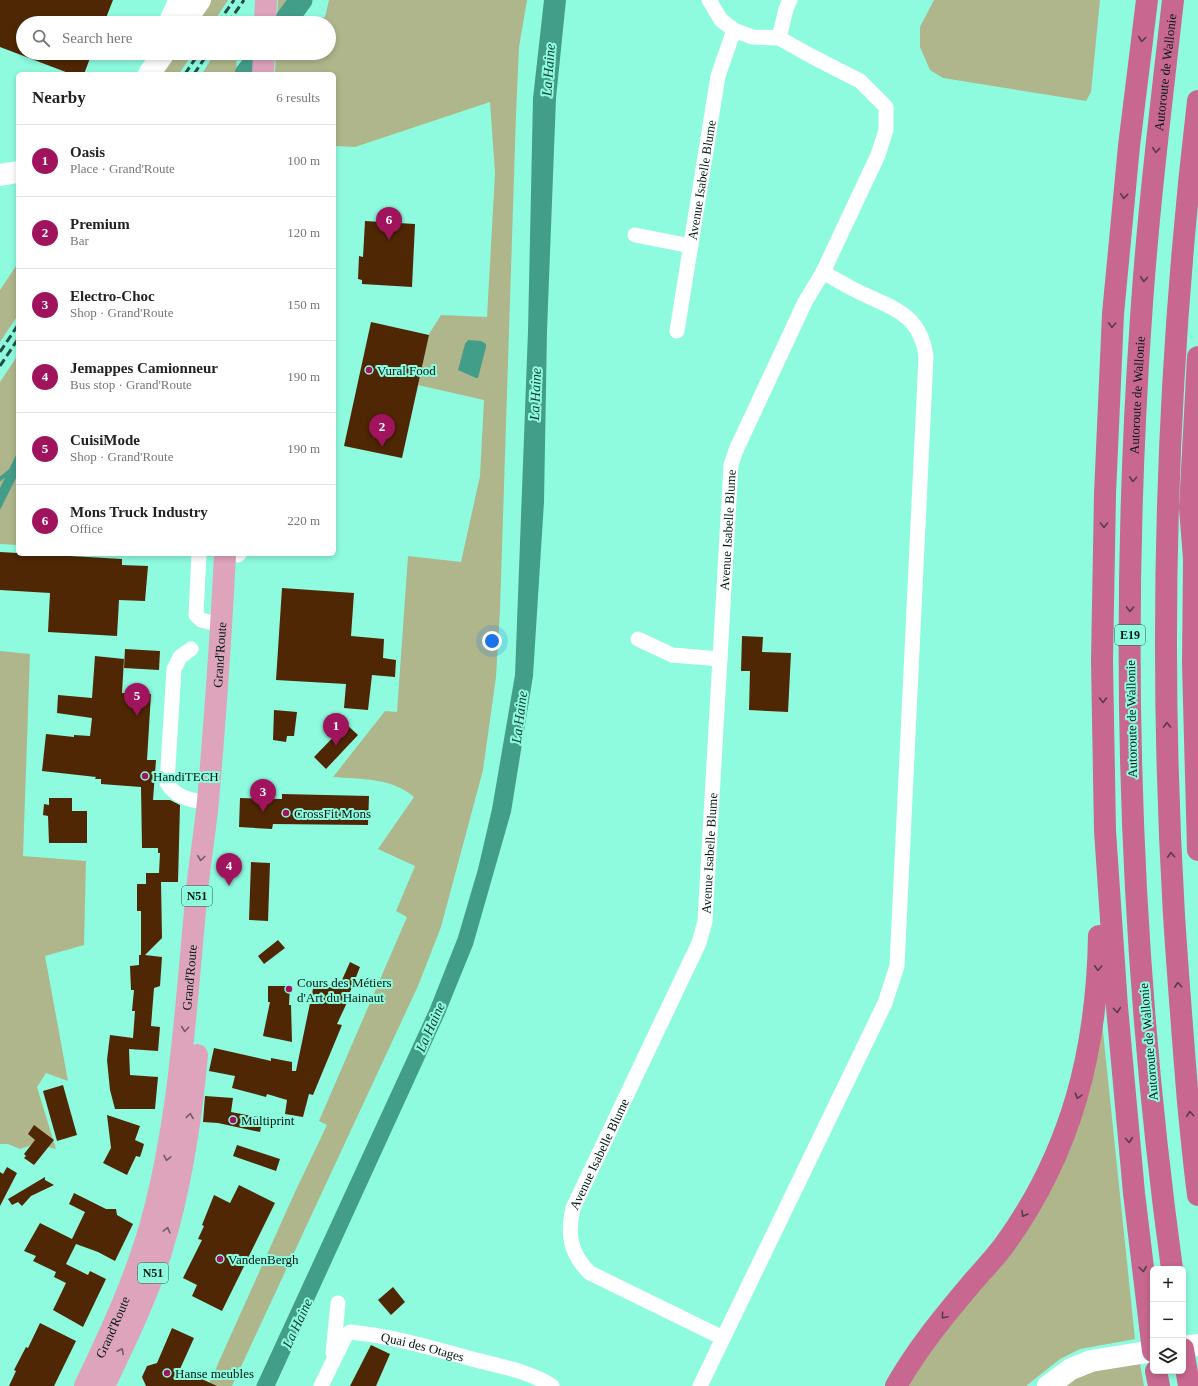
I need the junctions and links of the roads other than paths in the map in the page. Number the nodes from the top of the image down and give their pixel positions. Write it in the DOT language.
graph roads {
  1 [pos="180,0"];
  2 [pos="200,0"];
  3 [pos="252,0"];
  4 [pos="266,0"];
  5 [pos="709,0"];
  6 [pos="790,0"];
  7 [pos="1147,0"];
  8 [pos="1173,0"];
  9 [pos="172,16"];
  10 [pos="189,16"];
  11 [pos="251,16"];
  12 [pos="265,16"];
  13 [pos="734,30"];
  14 [pos="779,38"];
  15 [pos="148,60"];
  16 [pos="159,60"];
  17 [pos="249,60"];
  18 [pos="264,60"];
  19 [pos="140,72"];
  20 [pos="150,72"];
  21 [pos="248,72"];
  22 [pos="263,72"];
  23 [pos="1198,101"];
  24 [pos="16,172"];
  25 [pos="0,175"];
  26 [pos="635,235"];
  27 [pos="691,246"];
  28 [pos="823,272"];
  29 [pos="677,332"];
  30 [pos="1198,357"];
  31 [pos="1198,520"];
  32 [pos="199,556"];
  33 [pos="235,556"];
  34 [pos="235,556"];
  35 [pos="1194,559"];
  36 [pos="221,625"];
  37 [pos="638,639"];
  38 [pos="191,648"];
  39 [pos="720,659"];
  40 [pos="208,803"];
  41 [pos="1105,831"];
  42 [pos="1198,850"];
  43 [pos="1198,1195"];
  44 [pos="1172,1266"];
  45 [pos="338,1304"];
  46 [pos="723,1338"];
  47 [pos="1152,1338"];
  48 [pos="1198,1345"];
  49 [pos="1186,1347"];
  50 [pos="1150,1351"];
  51 [pos="332,1364"];
  52 [pos="1186,1367"];
  53 [pos="1157,1374"];
  54 [pos="85,1386"];
  55 [pos="104,1386"];
  56 [pos="322,1386"];
  57 [pos="552,1386"];
  58 [pos="700,1386"];
  59 [pos="896,1386"];
  60 [pos="1048,1386"];
  61 [pos="1159,1386"];
  62 [pos="1189,1386"];
  1 -- 9 [label="street"];
  2 -- 10 [label="street"];
  3 -- 11 [label="main road"];
  4 -- 12 [label="main road"];
  5 -- 13 [label="street, Avenue Isabelle Blume"];
  6 -- 14 [label="street"];
  7 -- 41 [label="highway, one-way"];
  8 -- 44 [label="highway, Autoroute de Wallonie / E19, one-way"];
  13 -- 14 [label="street, Avenue Isabelle Blume"];
  13 -- 27 [label="street, Avenue Isabelle Blume"];
  14 -- 28 [label="street, Avenue Isabelle Blume"];
  15 -- 19 [label="street"];
  16 -- 20 [label="street"];
  17 -- 21 [label="main road"];
  18 -- 22 [label="main road"];
  43 -- 23 [label="highway, one-way"];
  24 -- 25 [label="street"];
  26 -- 27 [label="street"];
  27 -- 29 [label="street, Avenue Isabelle Blume"];
  28 -- 39 [label="street, Avenue Isabelle Blume"];
  28 -- 46 [label="street"];
  30 -- 35 [label="highway"];
  31 -- 35 [label="highway"];
  32 -- 36 [label="street"];
  33 -- 36 [label="main road, Grand'Route / N51"];
  55 -- 34 [label="main road, Grand'Route / N51, one-way"];
  35 -- 42 [label="highway"];
  36 -- 40 [label="main road, Grand'Route / N51"];
  37 -- 39 [label="street"];
  38 -- 40 [label="street"];
  39 -- 46 [label="street, Avenue Isabelle Blume"];
  40 -- 54 [label="main road, Grand'Route / N51, one-way"];
  41 -- 47 [label="highway, one-way"];
  41 -- 59 [label="highway, one-way"];
  45 -- 51 [label="street"];
  46 -- 58 [label="street"];
  48 -- 49 [label="street"];
  50 -- 60 [label="street"];
  51 -- 56 [label="street, Quai des Otages"];
  51 -- 57 [label="street, Quai des Otages"];
  52 -- 62 [label="highway"];
  53 -- 61 [label="highway"];
}
